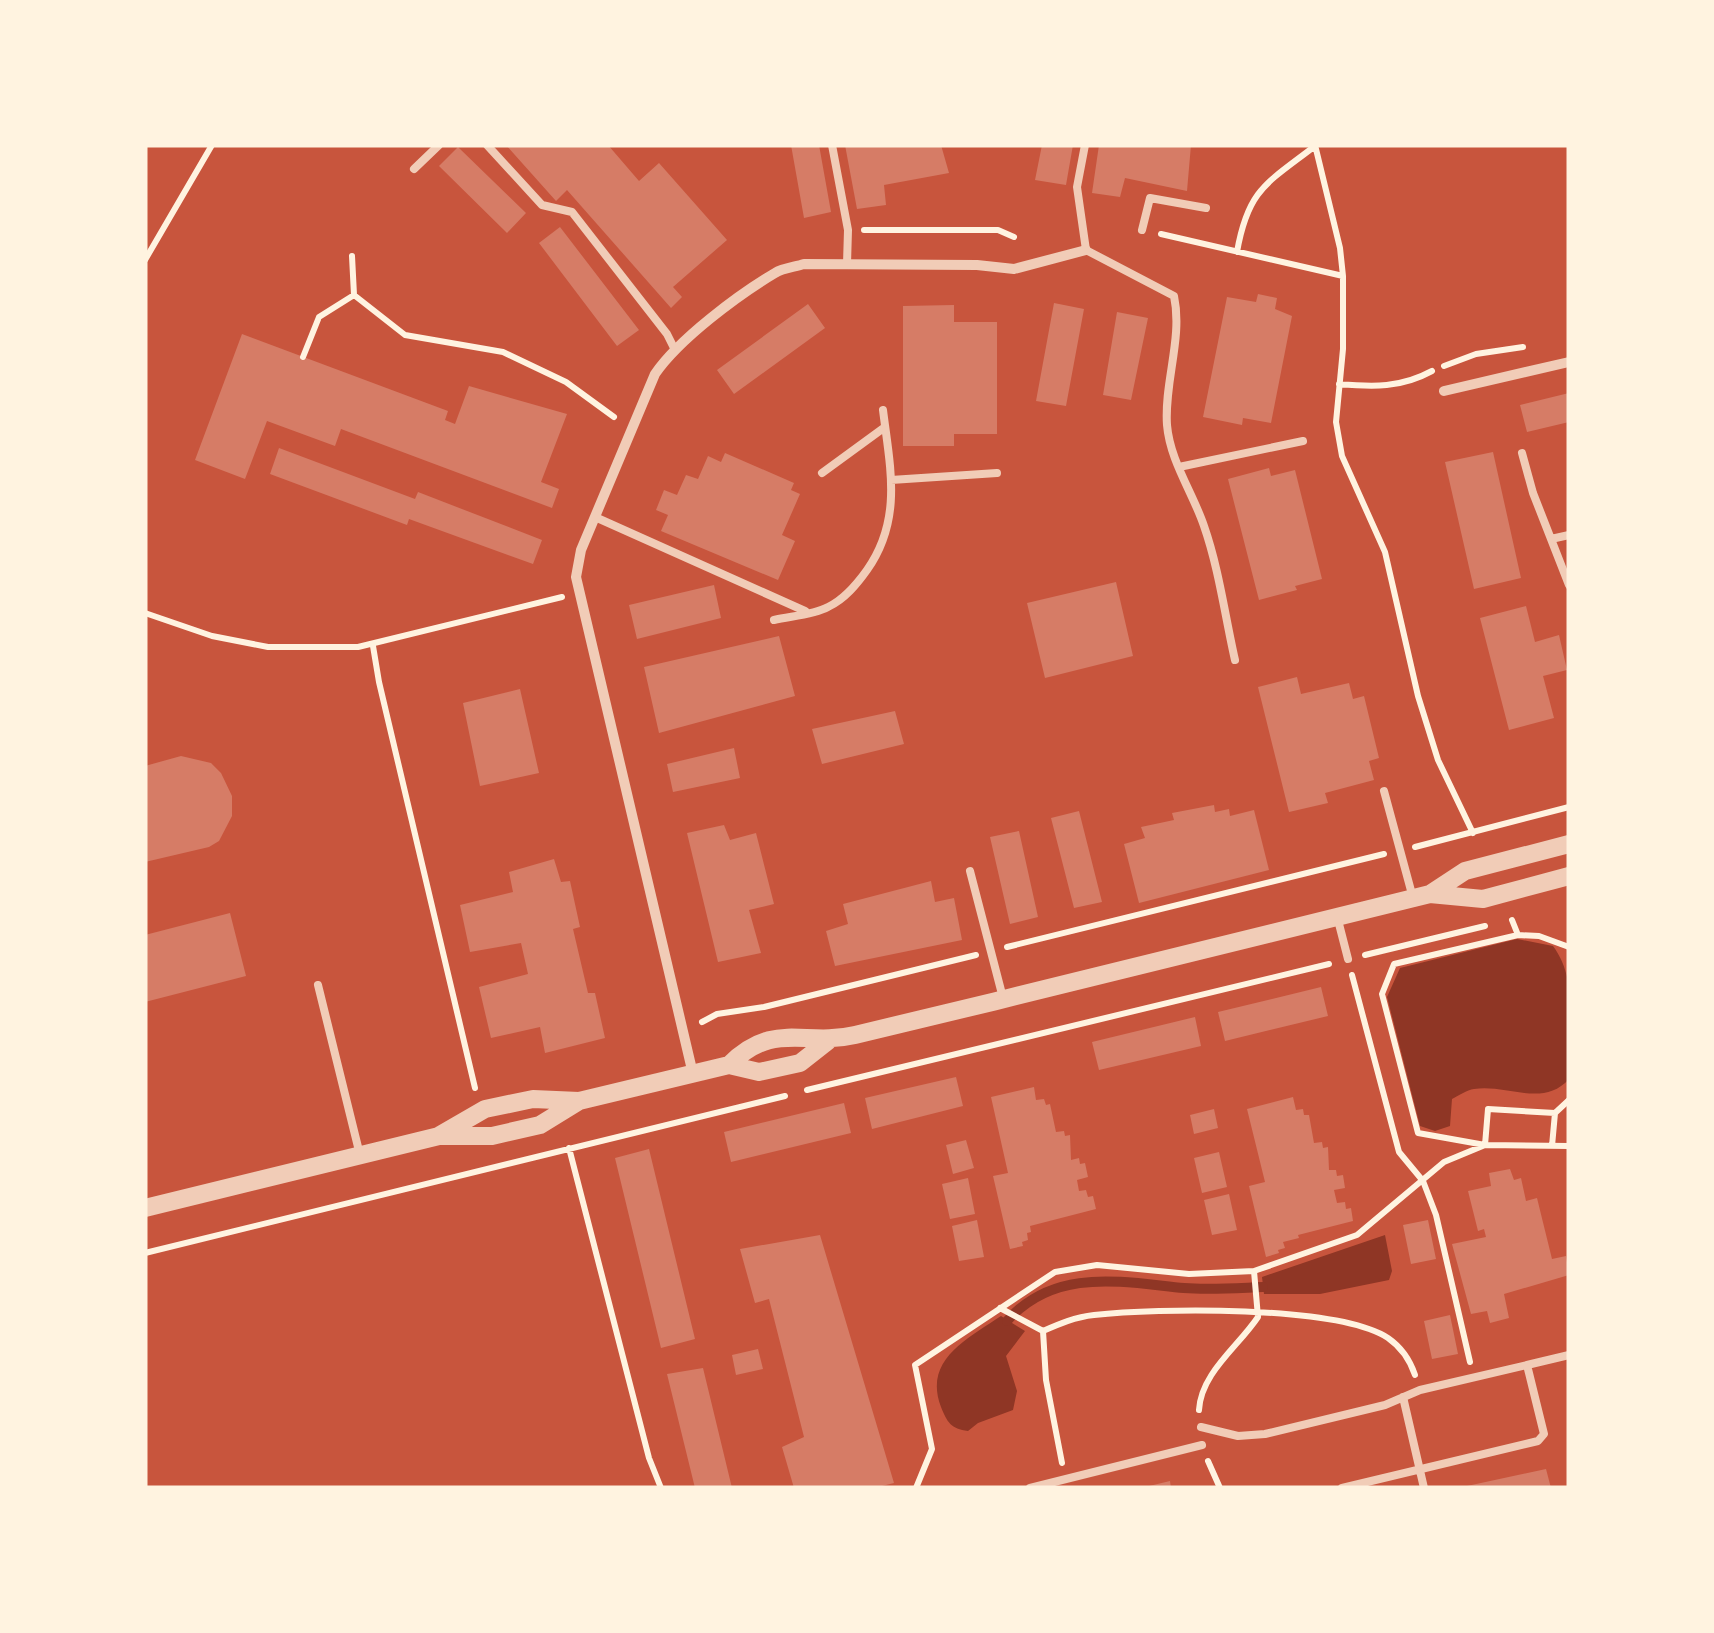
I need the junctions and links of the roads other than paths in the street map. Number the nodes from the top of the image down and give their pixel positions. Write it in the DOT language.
graph roads {
  1 [pos="440,145"];
  2 [pos="487,145"];
  3 [pos="832,145"];
  4 [pos="1085,145"];
  5 [pos="414,169"];
  6 [pos="1206,208"];
  7 [pos="1142,230"];
  8 [pos="1086,250"];
  9 [pos="847,264"];
  10 [pos="675,350"];
  11 [pos="1569,362"];
  12 [pos="1444,391"];
  13 [pos="883,410"];
  14 [pos="885,427"];
  15 [pos="1303,441"];
  16 [pos="1522,453"];
  17 [pos="1179,468"];
  18 [pos="822,472"];
  19 [pos="997,472"];
  20 [pos="891,480"];
  21 [pos="595,517"];
  22 [pos="1569,535"];
  23 [pos="1551,539"];
  24 [pos="1569,585"];
  25 [pos="808,612"];
  26 [pos="774,620"];
  27 [pos="1234,660"];
  28 [pos="1384,790"];
  29 [pos="1569,844"];
  30 [pos="970,872"];
  31 [pos="1569,876"];
  32 [pos="1421,896"];
  33 [pos="1337,916"];
  34 [pos="1348,959"];
  35 [pos="318,984"];
  36 [pos="1003,999"];
  37 [pos="828,1041"];
  38 [pos="729,1065"];
  39 [pos="693,1074"];
  40 [pos="579,1100"];
  41 [pos="438,1136"];
  42 [pos="360,1156"];
  43 [pos="145,1208"];
  44 [pos="1569,1355"];
  45 [pos="1528,1365"];
  46 [pos="1403,1397"];
  47 [pos="1201,1427"];
  48 [pos="1202,1445"];
  49 [pos="1420,1469"];
  50 [pos="1030,1488"];
  51 [pos="1342,1488"];
  52 [pos="1424,1488"];
  1 -- 5 [label="lane"];
  2 -- 10 [label="lane"];
  3 -- 9 [label="lane"];
  4 -- 8 [label="lane"];
  6 -- 7 [label="lane"];
  8 -- 9 [label="street"];
  8 -- 17 [label="lane"];
  9 -- 10 [label="street"];
  10 -- 21 [label="street"];
  11 -- 12 [label="street"];
  13 -- 14 [label="lane"];
  14 -- 18 [label="lane"];
  14 -- 20 [label="lane"];
  15 -- 17 [label="lane"];
  16 -- 23 [label="lane"];
  17 -- 27 [label="lane"];
  19 -- 20 [label="lane"];
  20 -- 25 [label="lane"];
  21 -- 25 [label="lane"];
  21 -- 39 [label="street"];
  22 -- 23 [label="lane"];
  23 -- 24 [label="lane"];
  25 -- 26 [label="lane"];
  28 -- 32 [label="lane"];
  29 -- 32 [label="street"];
  30 -- 36 [label="lane"];
  31 -- 32 [label="street"];
  32 -- 33 [label="street"];
  33 -- 34 [label="lane"];
  33 -- 36 [label="street"];
  35 -- 42 [label="lane"];
  36 -- 37 [label="street"];
  37 -- 38 [label="street"];
  37 -- 38 [label="street"];
  38 -- 39 [label="street"];
  39 -- 40 [label="street"];
  40 -- 41 [label="street"];
  40 -- 41 [label="street"];
  41 -- 42 [label="street"];
  42 -- 43 [label="street"];
  44 -- 45 [label="lane"];
  45 -- 46 [label="lane"];
  45 -- 49 [label="lane"];
  46 -- 47 [label="lane"];
  46 -- 49 [label="lane"];
  48 -- 50 [label="lane"];
  49 -- 51 [label="lane"];
  49 -- 52 [label="lane"];
}
